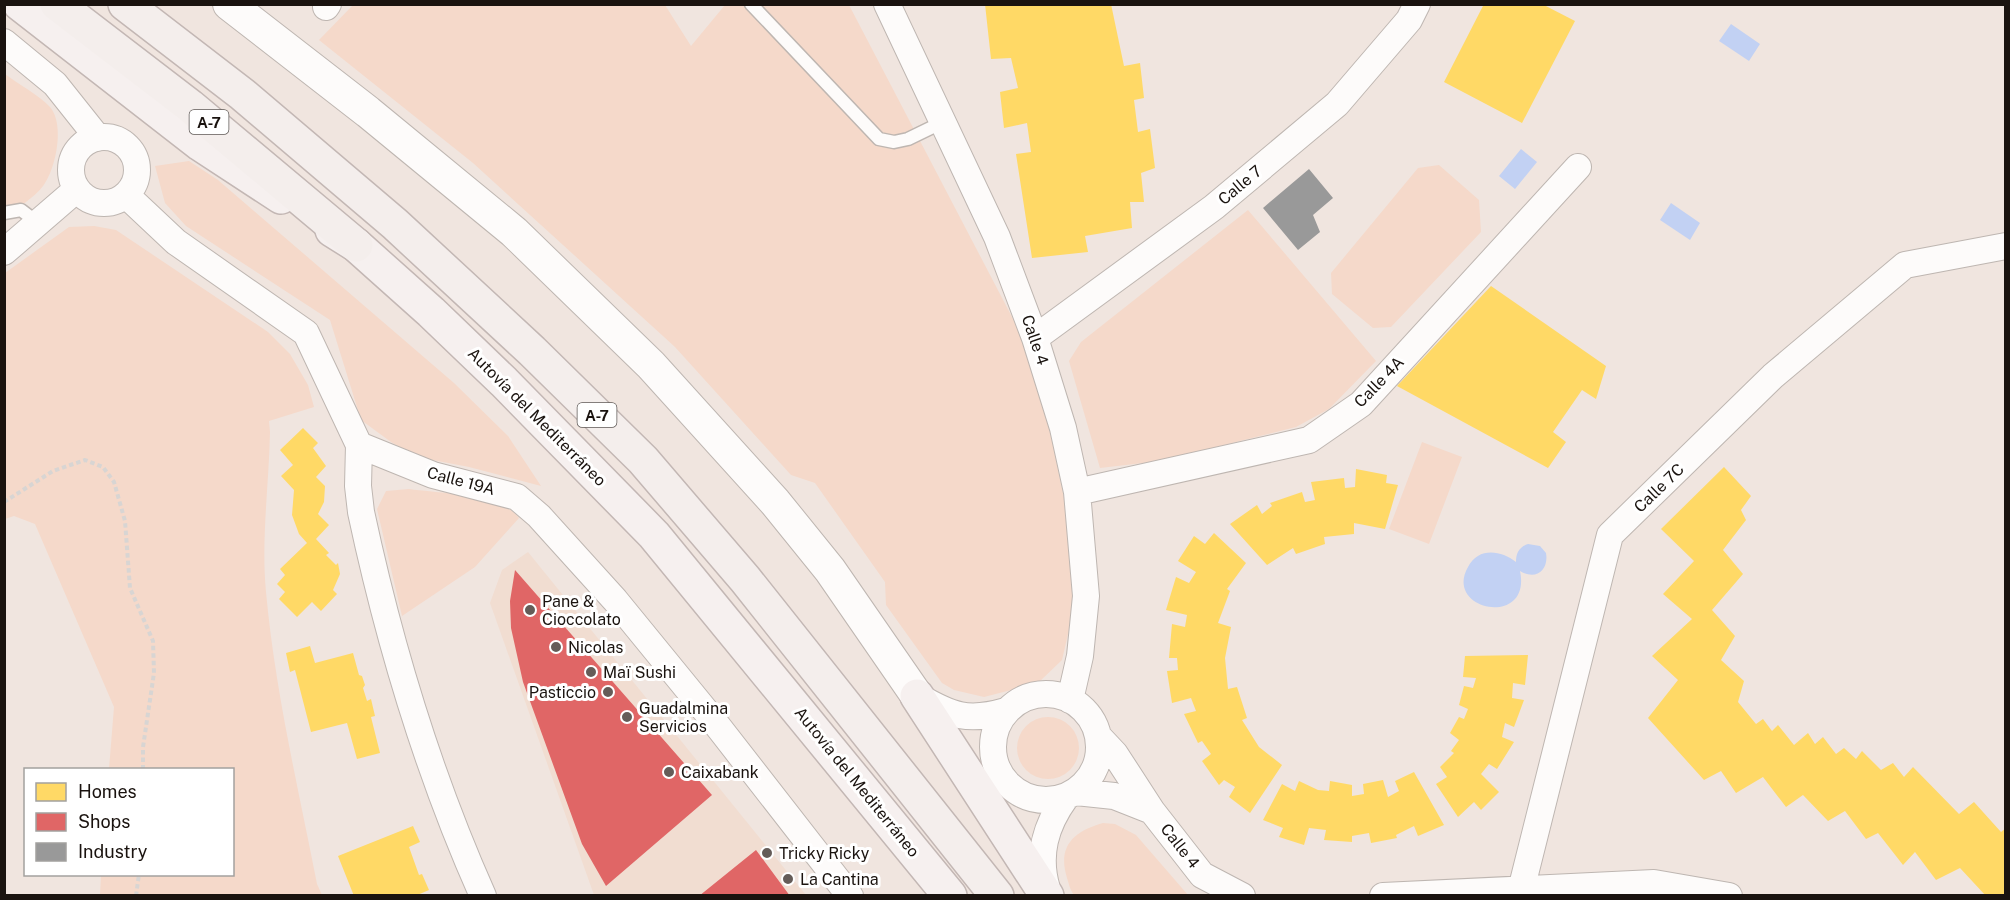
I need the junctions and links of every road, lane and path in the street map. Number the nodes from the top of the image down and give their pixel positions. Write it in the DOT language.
graph roads {
  1 [pos="20,4"];
  2 [pos="57,4"];
  3 [pos="125,4"];
  4 [pos="229,4"];
  5 [pos="751,4"];
  6 [pos="887,4"];
  7 [pos="1417,4"];
  8 [pos="4,42"];
  9 [pos="943,122"];
  10 [pos="98,138"];
  11 [pos="1578,167"];
  12 [pos="77,189"];
  13 [pos="126,195"];
  14 [pos="4,213"];
  15 [pos="38,223"];
  16 [pos="356,245"];
  17 [pos="2006,246"];
  18 [pos="4,252"];
  19 [pos="1035,338"];
  20 [pos="359,445"];
  21 [pos="1077,492"];
  22 [pos="4,502"];
  23 [pos="917,696"];
  24 [pos="1070,700"];
  25 [pos="1006,711"];
  26 [pos="1099,737"];
  27 [pos="143,768"];
  28 [pos="1071,794"];
  29 [pos="1152,811"];
  30 [pos="139,876"];
  31 [pos="1521,890"];
  32 [pos="948,894"];
  33 [pos="136,896"];
  34 [pos="483,896"];
  35 [pos="850,896"];
  36 [pos="997,896"];
  37 [pos="1048,896"];
  38 [pos="1242,896"];
  39 [pos="1383,896"];
  40 [pos="1729,896"];
  1 -- 16 [label="highway"];
  2 -- 16 [label="highway, Autovía del Mediterráneo / A-7"];
  3 -- 36 [label="highway, A-7"];
  4 -- 23 [label="street"];
  5 -- 9 [label="lane"];
  6 -- 9 [label="street, Calle 4"];
  7 -- 19 [label="street, Calle 7"];
  8 -- 10 [label="street"];
  9 -- 19 [label="street, Calle 4"];
  10 -- 12 [label="street"];
  10 -- 13 [label="street"];
  11 -- 21 [label="street, Calle 4A"];
  12 -- 13 [label="street"];
  12 -- 15 [label="street"];
  13 -- 20 [label="street"];
  14 -- 15 [label="lane"];
  15 -- 18 [label="street"];
  16 -- 32 [label="highway, Autovía del Mediterráneo / A-7"];
  17 -- 31 [label="street, Calle 7C"];
  19 -- 21 [label="street, Calle 4"];
  20 -- 34 [label="street"];
  20 -- 35 [label="street, Calle 19A"];
  21 -- 24 [label="street, Calle 4"];
  22 -- 27 [label="path"];
  23 -- 25 [label="street"];
  23 -- 37 [label="highway"];
  24 -- 25 [label="street"];
  24 -- 26 [label="street"];
  25 -- 28 [label="street"];
  26 -- 28 [label="street"];
  26 -- 29 [label="street, Calle 4"];
  28 -- 29 [label="street, Calle 4"];
  28 -- 37 [label="street"];
  29 -- 38 [label="street, Calle 4"];
  30 -- 33 [label="path"];
  31 -- 39 [label="street"];
  31 -- 40 [label="street"];
}
